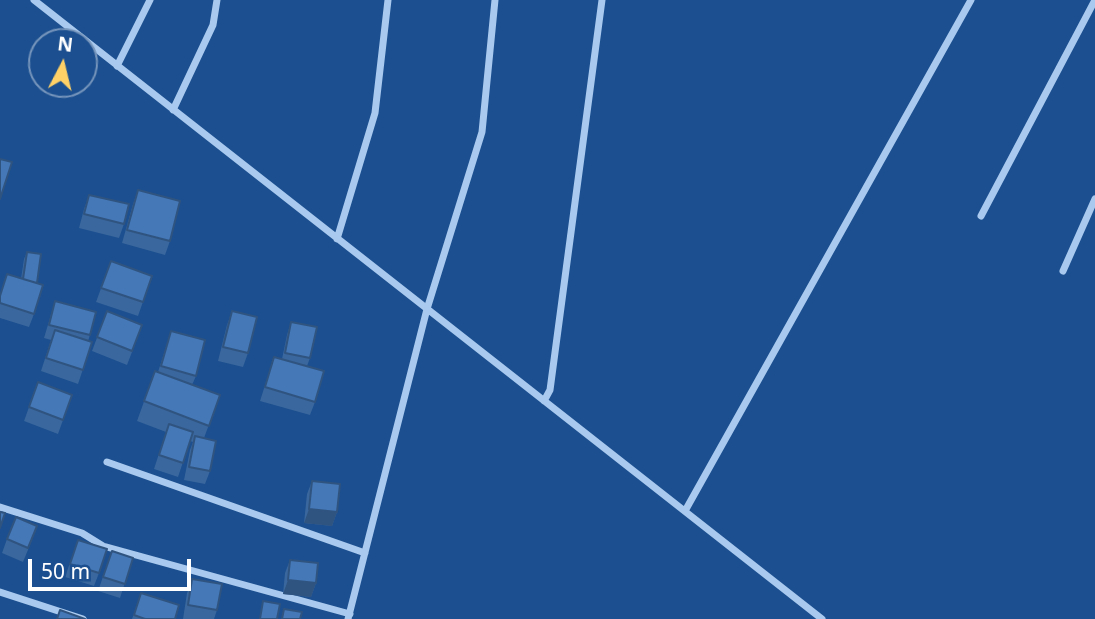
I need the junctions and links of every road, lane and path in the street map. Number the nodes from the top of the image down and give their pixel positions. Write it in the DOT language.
graph roads {
  1 [pos="34,0"];
  2 [pos="150,0"];
  3 [pos="217,0"];
  4 [pos="388,0"];
  5 [pos="495,0"];
  6 [pos="602,0"];
  7 [pos="971,0"];
  8 [pos="1095,0"];
  9 [pos="117,66"];
  10 [pos="173,110"];
  11 [pos="1095,199"];
  12 [pos="981,216"];
  13 [pos="337,239"];
  14 [pos="1063,271"];
  15 [pos="427,309"];
  16 [pos="544,401"];
  17 [pos="107,462"];
  18 [pos="0,507"];
  19 [pos="685,511"];
  20 [pos="365,553"];
  21 [pos="0,592"];
  22 [pos="349,616"];
  23 [pos="83,619"];
  24 [pos="822,619"];
  1 -- 9 [label="street"];
  2 -- 9 [label="street"];
  3 -- 10 [label="street"];
  4 -- 13 [label="street"];
  5 -- 15 [label="street"];
  6 -- 16 [label="street"];
  7 -- 19 [label="street"];
  8 -- 12 [label="street"];
  9 -- 10 [label="street"];
  10 -- 13 [label="street"];
  11 -- 14 [label="street"];
  13 -- 15 [label="street"];
  15 -- 16 [label="street"];
  15 -- 20 [label="street"];
  16 -- 19 [label="street"];
  17 -- 20 [label="street"];
  18 -- 22 [label="street"];
  19 -- 24 [label="street"];
  20 -- 22 [label="street"];
  21 -- 23 [label="street"];
}
